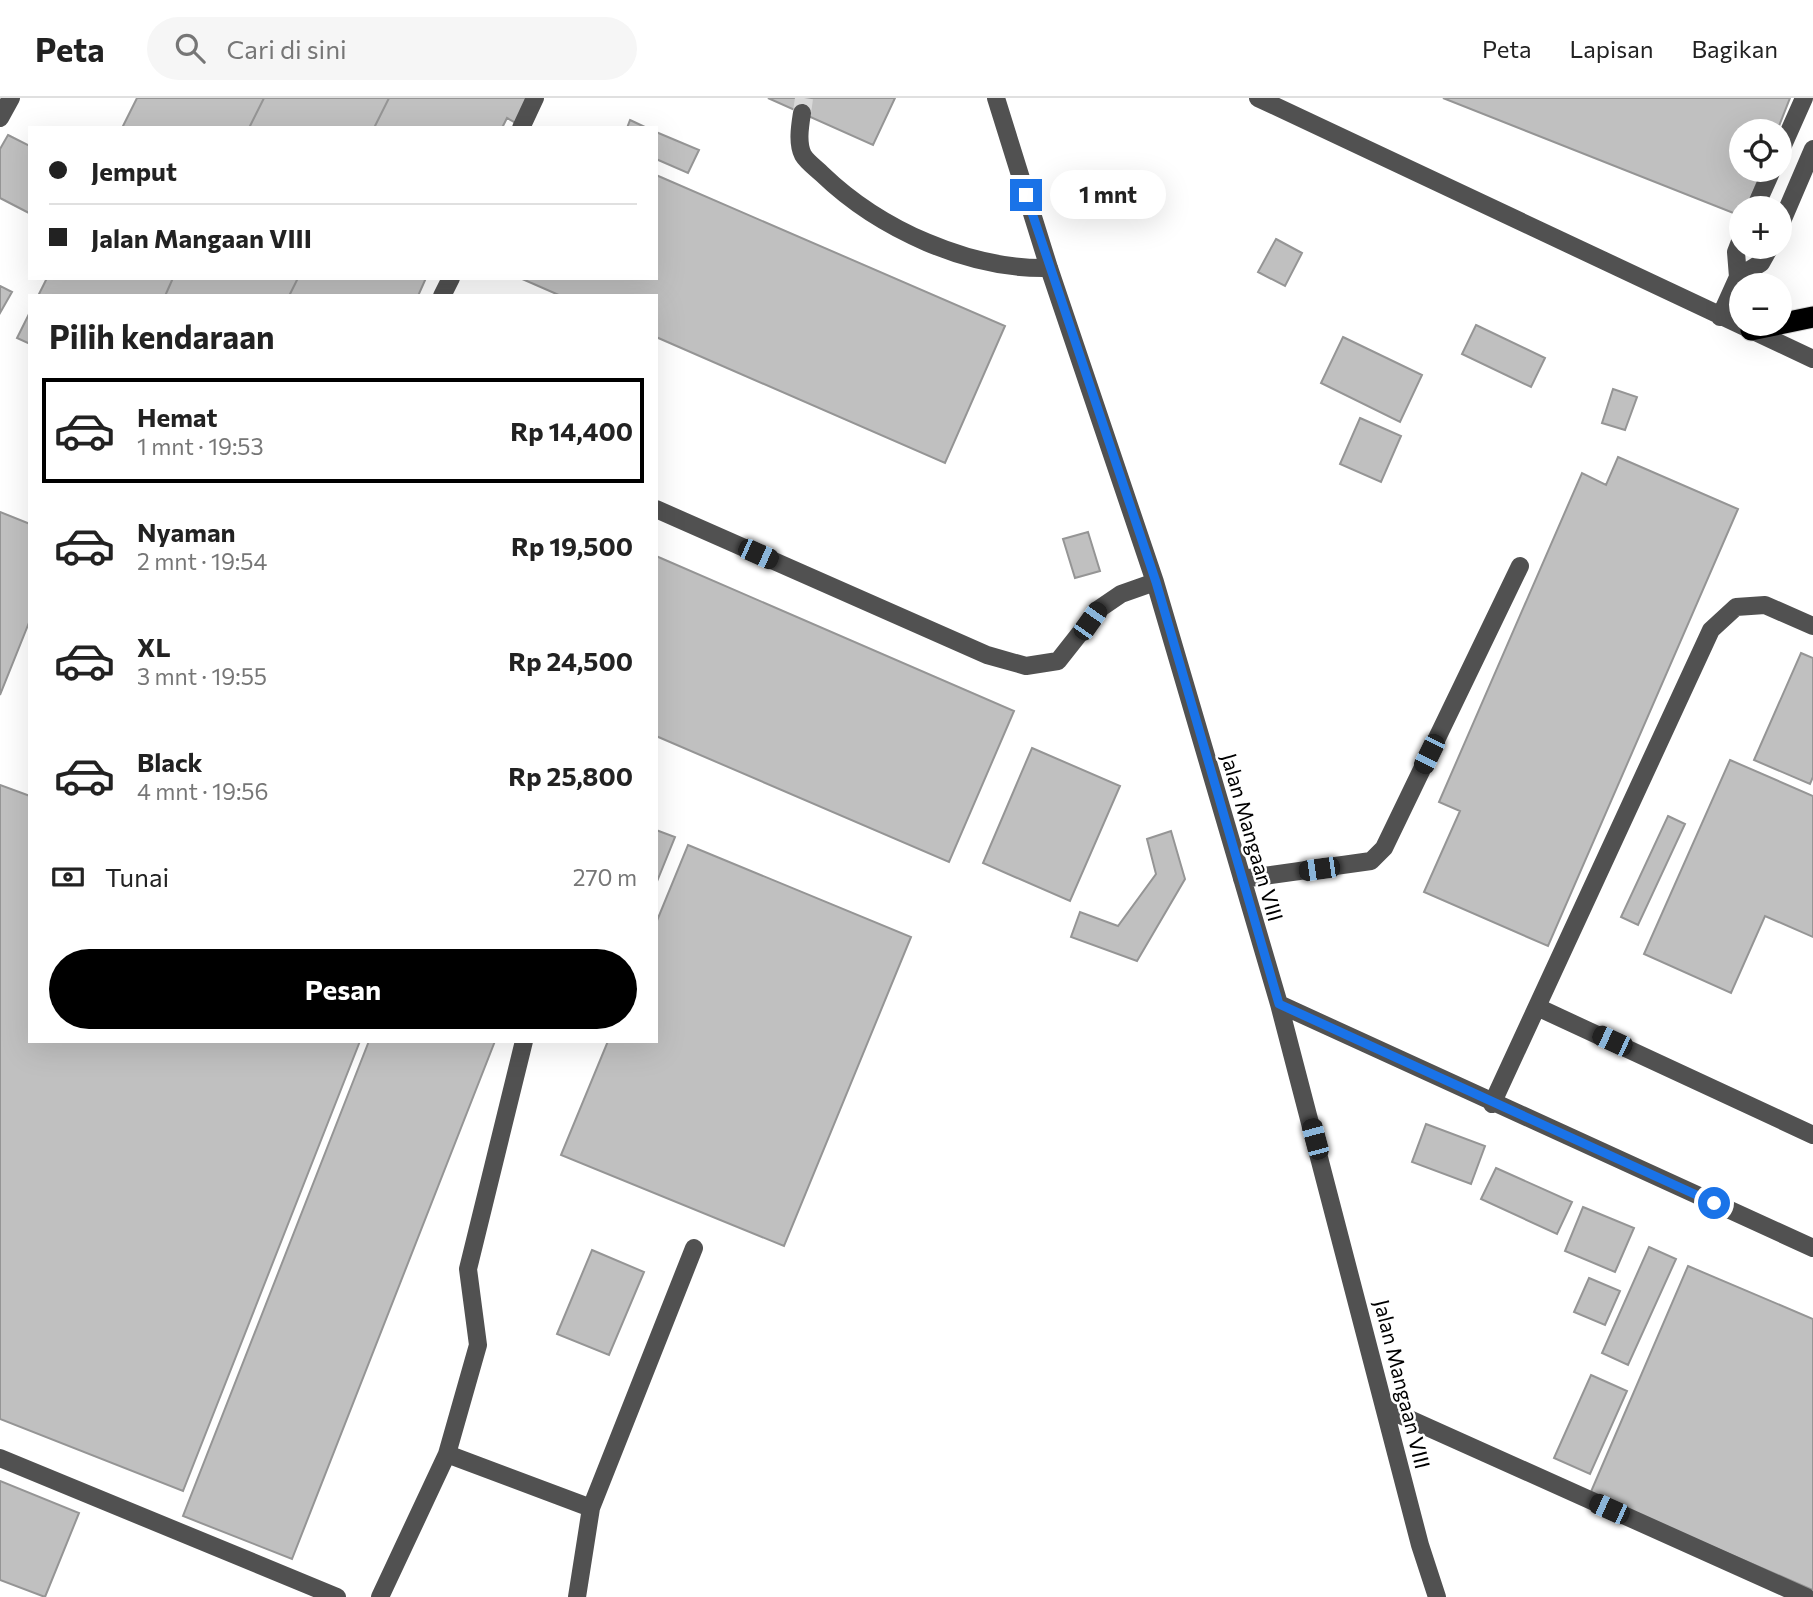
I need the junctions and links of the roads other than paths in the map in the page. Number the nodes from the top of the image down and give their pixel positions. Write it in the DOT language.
graph roads {
  1 [pos="12,98"];
  2 [pos="535,98"];
  3 [pos="996,98"];
  4 [pos="1258,98"];
  5 [pos="1804,98"];
  6 [pos="802,113"];
  7 [pos="0,118"];
  8 [pos="1792,125"];
  9 [pos="522,126"];
  10 [pos="1813,149"];
  11 [pos="1792,198"];
  12 [pos="1763,259"];
  13 [pos="1049,268"];
  14 [pos="1745,273"];
  15 [pos="1729,297"];
  16 [pos="1720,317"];
  17 [pos="1813,317"];
  18 [pos="1729,321"];
  19 [pos="1792,321"];
  20 [pos="1764,336"];
  21 [pos="1813,359"];
  22 [pos="658,510"];
  23 [pos="1520,566"];
  24 [pos="1156,582"];
  25 [pos="1813,626"];
  26 [pos="1242,879"];
  27 [pos="1279,1004"];
  28 [pos="1537,1006"];
  29 [pos="524,1043"];
  30 [pos="1492,1104"];
  31 [pos="1813,1135"];
  32 [pos="694,1248"];
  33 [pos="1813,1248"];
  34 [pos="1387,1409"];
  35 [pos="447,1454"];
  36 [pos="0,1458"];
  37 [pos="592,1508"];
  38 [pos="337,1597"];
  39 [pos="380,1597"];
  40 [pos="577,1597"];
  41 [pos="1437,1597"];
  42 [pos="1806,1597"];
  1 -- 7 [label="street"];
  2 -- 9 [label="street"];
  3 -- 13 [label="street, Jalan Mangaan VIII"];
  4 -- 16 [label="street"];
  5 -- 8 [label="street"];
  6 -- 13 [label="street"];
  10 -- 11 [label="street"];
  12 -- 14 [label="street"];
  13 -- 24 [label="street, Jalan Mangaan VIII"];
  15 -- 16 [label="street"];
  16 -- 18 [label="street"];
  17 -- 19 [label="highway"];
  20 -- 21 [label="street"];
  22 -- 24 [label="street"];
  23 -- 26 [label="street"];
  24 -- 26 [label="street, Jalan Mangaan VIII"];
  25 -- 28 [label="street"];
  26 -- 27 [label="street, Jalan Mangaan VIII"];
  27 -- 30 [label="street"];
  27 -- 34 [label="street, Jalan Mangaan VIII"];
  28 -- 30 [label="street"];
  28 -- 31 [label="street"];
  29 -- 35 [label="street"];
  30 -- 33 [label="street"];
  32 -- 37 [label="street"];
  34 -- 41 [label="street, Jalan Mangaan VIII"];
  34 -- 42 [label="street"];
  35 -- 37 [label="street"];
  35 -- 39 [label="street"];
  36 -- 38 [label="street"];
  37 -- 40 [label="street"];
}
